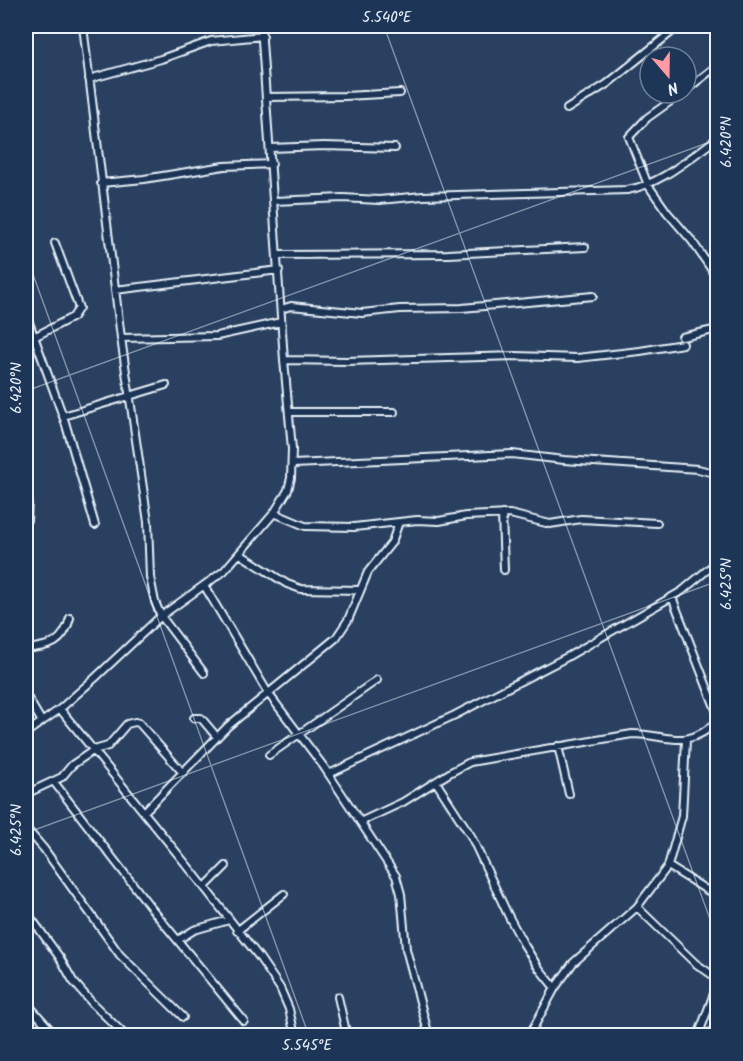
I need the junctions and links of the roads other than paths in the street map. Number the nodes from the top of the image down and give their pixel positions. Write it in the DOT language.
graph roads {
  1 [pos="83,26"];
  2 [pos="261,26"];
  3 [pos="680,26"];
  4 [pos="263,36"];
  5 [pos="717,65"];
  6 [pos="89,79"];
  7 [pos="698,80"];
  8 [pos="400,93"];
  9 [pos="266,97"];
  10 [pos="665,105"];
  11 [pos="567,109"];
  12 [pos="717,138"];
  13 [pos="270,148"];
  14 [pos="395,148"];
  15 [pos="272,164"];
  16 [pos="101,183"];
  17 [pos="648,185"];
  18 [pos="274,201"];
  19 [pos="55,243"];
  20 [pos="585,247"];
  21 [pos="277,255"];
  22 [pos="279,270"];
  23 [pos="717,279"];
  24 [pos="115,290"];
  25 [pos="593,296"];
  26 [pos="280,309"];
  27 [pos="26,314"];
  28 [pos="281,322"];
  29 [pos="717,328"];
  30 [pos="34,337"];
  31 [pos="121,338"];
  32 [pos="284,360"];
  33 [pos="166,385"];
  34 [pos="130,397"];
  35 [pos="289,412"];
  36 [pos="394,412"];
  37 [pos="63,416"];
  38 [pos="293,464"];
  39 [pos="717,474"];
  40 [pos="26,482"];
  41 [pos="273,513"];
  42 [pos="502,514"];
  43 [pos="27,520"];
  44 [pos="399,522"];
  45 [pos="657,523"];
  46 [pos="95,525"];
  47 [pos="240,554"];
  48 [pos="717,561"];
  49 [pos="504,570"];
  50 [pos="205,586"];
  51 [pos="360,590"];
  52 [pos="672,597"];
  53 [pos="161,616"];
  54 [pos="70,618"];
  55 [pos="26,649"];
  56 [pos="204,673"];
  57 [pos="377,680"];
  58 [pos="268,693"];
  59 [pos="26,695"];
  60 [pos="60,709"];
  61 [pos="717,715"];
  62 [pos="194,718"];
  63 [pos="717,721"];
  64 [pos="42,722"];
  65 [pos="26,734"];
  66 [pos="217,737"];
  67 [pos="686,740"];
  68 [pos="558,746"];
  69 [pos="94,750"];
  70 [pos="269,755"];
  71 [pos="183,773"];
  72 [pos="329,774"];
  73 [pos="54,782"];
  74 [pos="436,782"];
  75 [pos="568,794"];
  76 [pos="26,797"];
  77 [pos="144,812"];
  78 [pos="360,822"];
  79 [pos="26,828"];
  80 [pos="226,866"];
  81 [pos="668,866"];
  82 [pos="205,887"];
  83 [pos="284,894"];
  84 [pos="717,897"];
  85 [pos="637,906"];
  86 [pos="26,911"];
  87 [pos="229,920"];
  88 [pos="237,931"];
  89 [pos="178,940"];
  90 [pos="717,981"];
  91 [pos="555,988"];
  92 [pos="338,997"];
  93 [pos="26,1002"];
  94 [pos="183,1017"];
  95 [pos="244,1021"];
  96 [pos="428,1034"];
  97 [pos="56,1035"];
  98 [pos="126,1035"];
  99 [pos="295,1035"];
  100 [pos="347,1035"];
  101 [pos="411,1035"];
  102 [pos="529,1035"];
  103 [pos="698,1035"];
  1 -- 6 [label="street"];
  2 -- 9 [label="street"];
  3 -- 11 [label="street"];
  4 -- 6 [label="street"];
  5 -- 7 [label="street"];
  6 -- 16 [label="street"];
  8 -- 9 [label="street"];
  9 -- 13 [label="street"];
  10 -- 17 [label="street"];
  12 -- 17 [label="street"];
  13 -- 14 [label="street"];
  13 -- 15 [label="street"];
  15 -- 16 [label="street"];
  15 -- 18 [label="street"];
  16 -- 24 [label="street"];
  17 -- 18 [label="street"];
  17 -- 23 [label="street"];
  18 -- 21 [label="street"];
  19 -- 30 [label="street"];
  20 -- 21 [label="street"];
  21 -- 22 [label="street"];
  22 -- 24 [label="street"];
  22 -- 26 [label="street"];
  24 -- 31 [label="street"];
  25 -- 26 [label="street"];
  26 -- 28 [label="street"];
  27 -- 30 [label="street"];
  28 -- 31 [label="street"];
  28 -- 32 [label="street"];
  29 -- 32 [label="street"];
  30 -- 37 [label="street"];
  31 -- 34 [label="street"];
  32 -- 35 [label="street"];
  33 -- 34 [label="street"];
  34 -- 37 [label="street"];
  34 -- 53 [label="street"];
  35 -- 36 [label="street"];
  35 -- 38 [label="street"];
  37 -- 46 [label="street"];
  38 -- 39 [label="street"];
  38 -- 41 [label="street"];
  40 -- 43 [label="street"];
  41 -- 44 [label="street"];
  41 -- 47 [label="street"];
  42 -- 44 [label="street"];
  42 -- 45 [label="street"];
  42 -- 49 [label="street"];
  44 -- 51 [label="street"];
  47 -- 50 [label="street"];
  47 -- 51 [label="street"];
  48 -- 52 [label="street"];
  50 -- 53 [label="street"];
  50 -- 58 [label="street"];
  51 -- 58 [label="street"];
  52 -- 61 [label="street"];
  52 -- 72 [label="street"];
  53 -- 56 [label="street"];
  53 -- 60 [label="street"];
  54 -- 55 [label="street"];
  57 -- 70 [label="street"];
  58 -- 66 [label="street"];
  58 -- 72 [label="street"];
  59 -- 64 [label="street"];
  60 -- 64 [label="street"];
  60 -- 69 [label="street"];
  62 -- 66 [label="street"];
  63 -- 67 [label="street"];
  64 -- 65 [label="street"];
  66 -- 71 [label="street"];
  67 -- 68 [label="street"];
  67 -- 81 [label="street"];
  68 -- 74 [label="street"];
  68 -- 75 [label="street"];
  69 -- 71 [label="street"];
  69 -- 73 [label="street"];
  69 -- 77 [label="street"];
  71 -- 77 [label="street"];
  72 -- 78 [label="street"];
  73 -- 76 [label="street"];
  73 -- 89 [label="street"];
  74 -- 78 [label="street"];
  74 -- 91 [label="street"];
  77 -- 82 [label="street"];
  78 -- 96 [label="street"];
  79 -- 94 [label="street"];
  80 -- 82 [label="street"];
  81 -- 84 [label="street"];
  81 -- 85 [label="street"];
  82 -- 87 [label="street"];
  83 -- 88 [label="street"];
  85 -- 90 [label="street"];
  85 -- 91 [label="street"];
  86 -- 98 [label="street"];
  87 -- 88 [label="street"];
  87 -- 89 [label="street"];
  88 -- 99 [label="street"];
  89 -- 95 [label="street"];
  90 -- 103 [label="street"];
  91 -- 102 [label="street"];
  92 -- 100 [label="street"];
  93 -- 97 [label="street"];
  96 -- 101 [label="street"];
}
